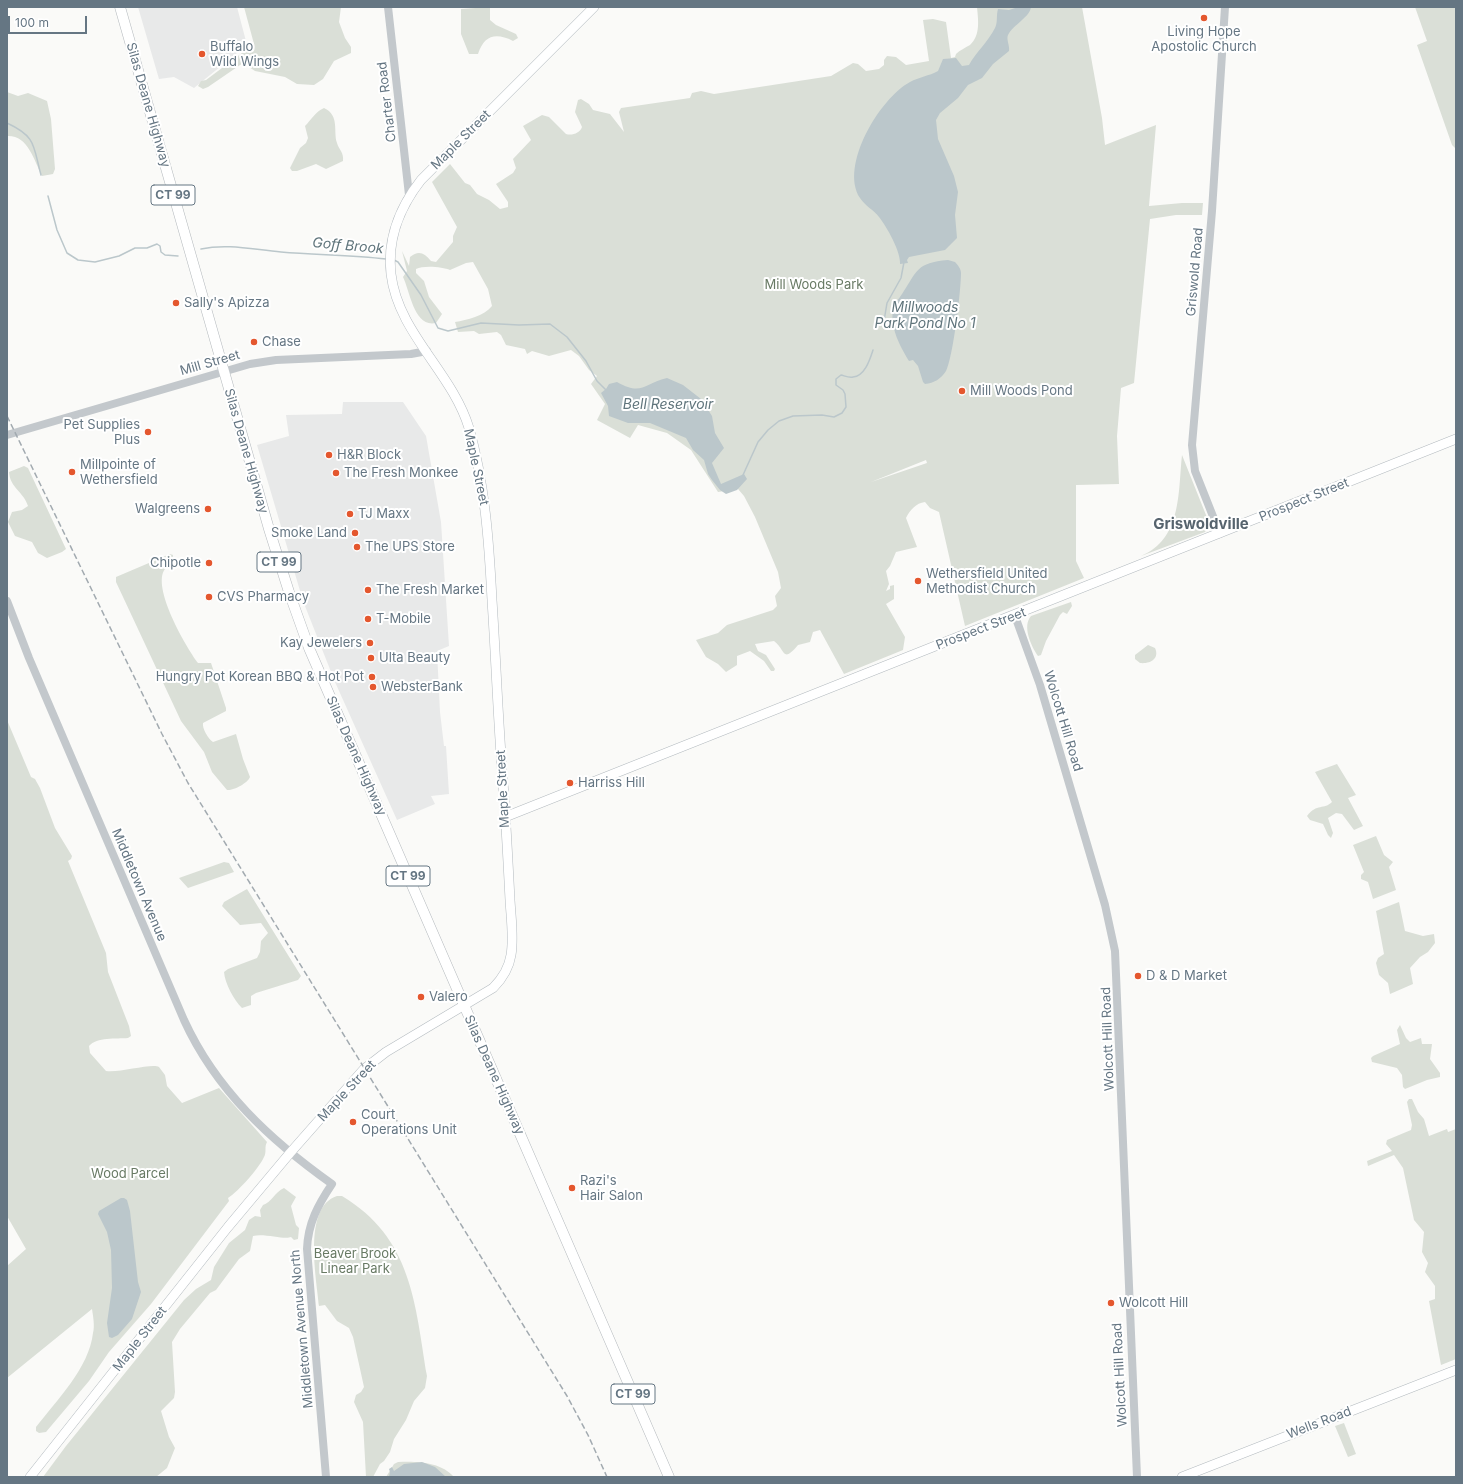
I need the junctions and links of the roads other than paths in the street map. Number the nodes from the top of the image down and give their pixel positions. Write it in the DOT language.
graph roads {
  1 [pos="120,7"];
  2 [pos="388,7"];
  3 [pos="594,7"];
  4 [pos="1225,7"];
  5 [pos="409,195"];
  6 [pos="427,351"];
  7 [pos="223,371"];
  8 [pos="7,435"];
  9 [pos="1456,439"];
  10 [pos="1220,534"];
  11 [pos="7,601"];
  12 [pos="1015,616"];
  13 [pos="505,817"];
  14 [pos="463,1004"];
  15 [pos="290,1153"];
  16 [pos="332,1184"];
  17 [pos="1456,1370"];
  18 [pos="30,1477"];
  19 [pos="326,1477"];
  20 [pos="669,1477"];
  21 [pos="1137,1477"];
  22 [pos="1182,1477"];
  1 -- 7 [label="main road, Silas Deane Highway / CT 99"];
  2 -- 5 [label="street, Charter Road"];
  3 -- 5 [label="main road, Maple Street"];
  4 -- 10 [label="street, Griswold Road"];
  5 -- 6 [label="main road, Maple Street"];
  6 -- 7 [label="street, Mill Street"];
  6 -- 13 [label="main road, Maple Street"];
  7 -- 8 [label="street, Mill Street"];
  7 -- 14 [label="main road, Silas Deane Highway / CT 99"];
  9 -- 10 [label="main road, Prospect Street"];
  10 -- 12 [label="main road, Prospect Street"];
  11 -- 15 [label="street, Middletown Avenue"];
  12 -- 13 [label="main road, Prospect Street"];
  12 -- 21 [label="street, Wolcott Hill Road"];
  13 -- 14 [label="main road, Maple Street"];
  14 -- 15 [label="main road, Maple Street"];
  14 -- 20 [label="main road, Silas Deane Highway / CT 99"];
  15 -- 16 [label="street, Middletown Avenue"];
  15 -- 18 [label="main road, Maple Street"];
  16 -- 19 [label="street, Middletown Avenue North"];
  17 -- 22 [label="main road, Wells Road"];
}
